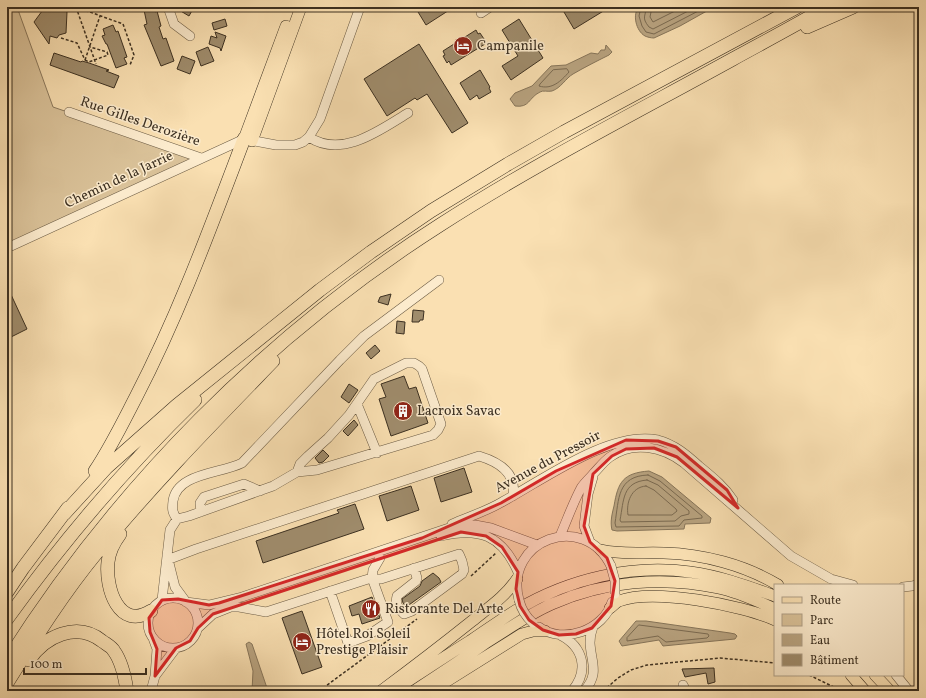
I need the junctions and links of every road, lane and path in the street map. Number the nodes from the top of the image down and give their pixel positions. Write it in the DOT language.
graph roads {
  1 [pos="76,7"];
  2 [pos="168,7"];
  3 [pos="293,7"];
  4 [pos="301,7"];
  5 [pos="360,7"];
  6 [pos="490,7"];
  7 [pos="797,7"];
  8 [pos="827,7"];
  9 [pos="853,7"];
  10 [pos="481,13"];
  11 [pos="100,15"];
  12 [pos="190,36"];
  13 [pos="61,38"];
  14 [pos="767,40"];
  15 [pos="90,47"];
  16 [pos="85,60"];
  17 [pos="94,60"];
  18 [pos="96,64"];
  19 [pos="130,65"];
  20 [pos="69,112"];
  21 [pos="408,113"];
  22 [pos="309,137"];
  23 [pos="248,140"];
  24 [pos="201,158"];
  25 [pos="7,248"];
  26 [pos="439,280"];
  27 [pos="313,316"];
  28 [pos="255,342"];
  29 [pos="357,404"];
  30 [pos="377,453"];
  31 [pos="171,468"];
  32 [pos="297,472"];
  33 [pos="593,474"];
  34 [pos="260,491"];
  35 [pos="513,496"];
  36 [pos="738,508"];
  37 [pos="200,512"];
  38 [pos="64,514"];
  39 [pos="177,518"];
  40 [pos="560,536"];
  41 [pos="422,538"];
  42 [pos="590,542"];
  43 [pos="537,545"];
  44 [pos="502,547"];
  45 [pos="601,550"];
  46 [pos="167,558"];
  47 [pos="380,558"];
  48 [pos="414,568"];
  49 [pos="517,576"];
  50 [pos="470,577"];
  51 [pos="372,578"];
  52 [pos="776,584"];
  53 [pos="844,584"];
  54 [pos="330,591"];
  55 [pos="7,592"];
  56 [pos="774,596"];
  57 [pos="162,600"];
  58 [pos="186,602"];
  59 [pos="229,607"];
  60 [pos="610,608"];
  61 [pos="774,609"];
  62 [pos="152,611"];
  63 [pos="418,618"];
  64 [pos="7,619"];
  65 [pos="774,620"];
  66 [pos="593,627"];
  67 [pos="198,628"];
  68 [pos="545,631"];
  69 [pos="559,635"];
  70 [pos="153,638"];
  71 [pos="176,648"];
  72 [pos="7,662"];
  73 [pos="774,663"];
  74 [pos="155,676"];
  75 [pos="811,676"];
  76 [pos="851,676"];
  77 [pos="860,676"];
  78 [pos="876,676"];
  79 [pos="897,676"];
  80 [pos="7,683"];
  81 [pos="8,691"];
  82 [pos="127,691"];
  83 [pos="151,691"];
  84 [pos="319,691"];
  85 [pos="381,691"];
  86 [pos="394,691"];
  87 [pos="414,691"];
  88 [pos="432,691"];
  89 [pos="572,691"];
  90 [pos="584,691"];
  91 [pos="603,691"];
  92 [pos="842,691"];
  93 [pos="865,691"];
  94 [pos="874,691"];
  95 [pos="890,691"];
  96 [pos="909,691"];
  1 -- 11 [label="path"];
  1 -- 15 [label="path"];
  2 -- 12 [label="street"];
  3 -- 23 [label="main road"];
  4 -- 23 [label="main road"];
  5 -- 22 [label="street"];
  6 -- 10 [label="street"];
  7 -- 28 [label="highway"];
  8 -- 14 [label="highway"];
  9 -- 14 [label="highway"];
  11 -- 15 [label="path"];
  11 -- 19 [label="path"];
  13 -- 16 [label="path"];
  14 -- 27 [label="highway"];
  15 -- 16 [label="path"];
  15 -- 17 [label="path"];
  15 -- 17 [label="path"];
  16 -- 17 [label="path"];
  17 -- 18 [label="path"];
  20 -- 24 [label="street, Rue Gilles Derozière"];
  21 -- 22 [label="street"];
  22 -- 23 [label="street"];
  23 -- 24 [label="street, Chemin de la Jarrie"];
  23 -- 38 [label="highway"];
  24 -- 25 [label="street, Chemin de la Jarrie"];
  26 -- 39 [label="street"];
  27 -- 31 [label="highway"];
  27 -- 72 [label="highway"];
  28 -- 38 [label="highway"];
  28 -- 64 [label="highway"];
  29 -- 30 [label="street"];
  29 -- 30 [label="street"];
  29 -- 32 [label="street"];
  30 -- 32 [label="street"];
  31 -- 62 [label="highway"];
  31 -- 80 [label="highway"];
  32 -- 34 [label="street"];
  33 -- 36 [label="street, Avenue du Pressoir"];
  33 -- 40 [label="street, Avenue du Pressoir"];
  33 -- 42 [label="street"];
  34 -- 37 [label="street"];
  34 -- 37 [label="street"];
  35 -- 36 [label="street, Avenue du Pressoir"];
  35 -- 41 [label="street, Avenue du Pressoir"];
  35 -- 46 [label="street"];
  36 -- 53 [label="street, Avenue du Pressoir"];
  37 -- 39 [label="street"];
  38 -- 55 [label="highway"];
  39 -- 46 [label="street"];
  40 -- 42 [label="street"];
  40 -- 43 [label="street"];
  41 -- 43 [label="street"];
  41 -- 58 [label="street"];
  42 -- 45 [label="street"];
  43 -- 49 [label="street"];
  44 -- 47 [label="street"];
  44 -- 49 [label="street"];
  44 -- 50 [label="path"];
  45 -- 52 [label="main road"];
  45 -- 60 [label="street, bridge"];
  46 -- 57 [label="street"];
  46 -- 58 [label="street"];
  47 -- 51 [label="street"];
  47 -- 59 [label="street"];
  48 -- 48 [label="street"];
  48 -- 51 [label="street"];
  49 -- 68 [label="street, bridge"];
  49 -- 85 [label="main road"];
  51 -- 54 [label="street"];
  51 -- 54 [label="street"];
  54 -- 59 [label="street"];
  56 -- 86 [label="main road"];
  57 -- 58 [label="street"];
  57 -- 62 [label="street"];
  58 -- 67 [label="street"];
  59 -- 67 [label="street"];
  60 -- 65 [label="main road"];
  60 -- 66 [label="street"];
  61 -- 87 [label="main road"];
  62 -- 70 [label="street"];
  63 -- 84 [label="path"];
  66 -- 69 [label="street"];
  66 -- 90 [label="street"];
  67 -- 71 [label="street"];
  68 -- 69 [label="street"];
  68 -- 88 [label="main road"];
  69 -- 89 [label="street"];
  70 -- 71 [label="street"];
  70 -- 74 [label="street"];
  71 -- 74 [label="street"];
  73 -- 91 [label="path"];
  74 -- 83 [label="street"];
  75 -- 92 [label="path"];
  76 -- 93 [label="main road"];
  77 -- 94 [label="main road"];
  78 -- 95 [label="main road"];
  79 -- 96 [label="street"];
  81 -- 82 [label="highway"];
}
